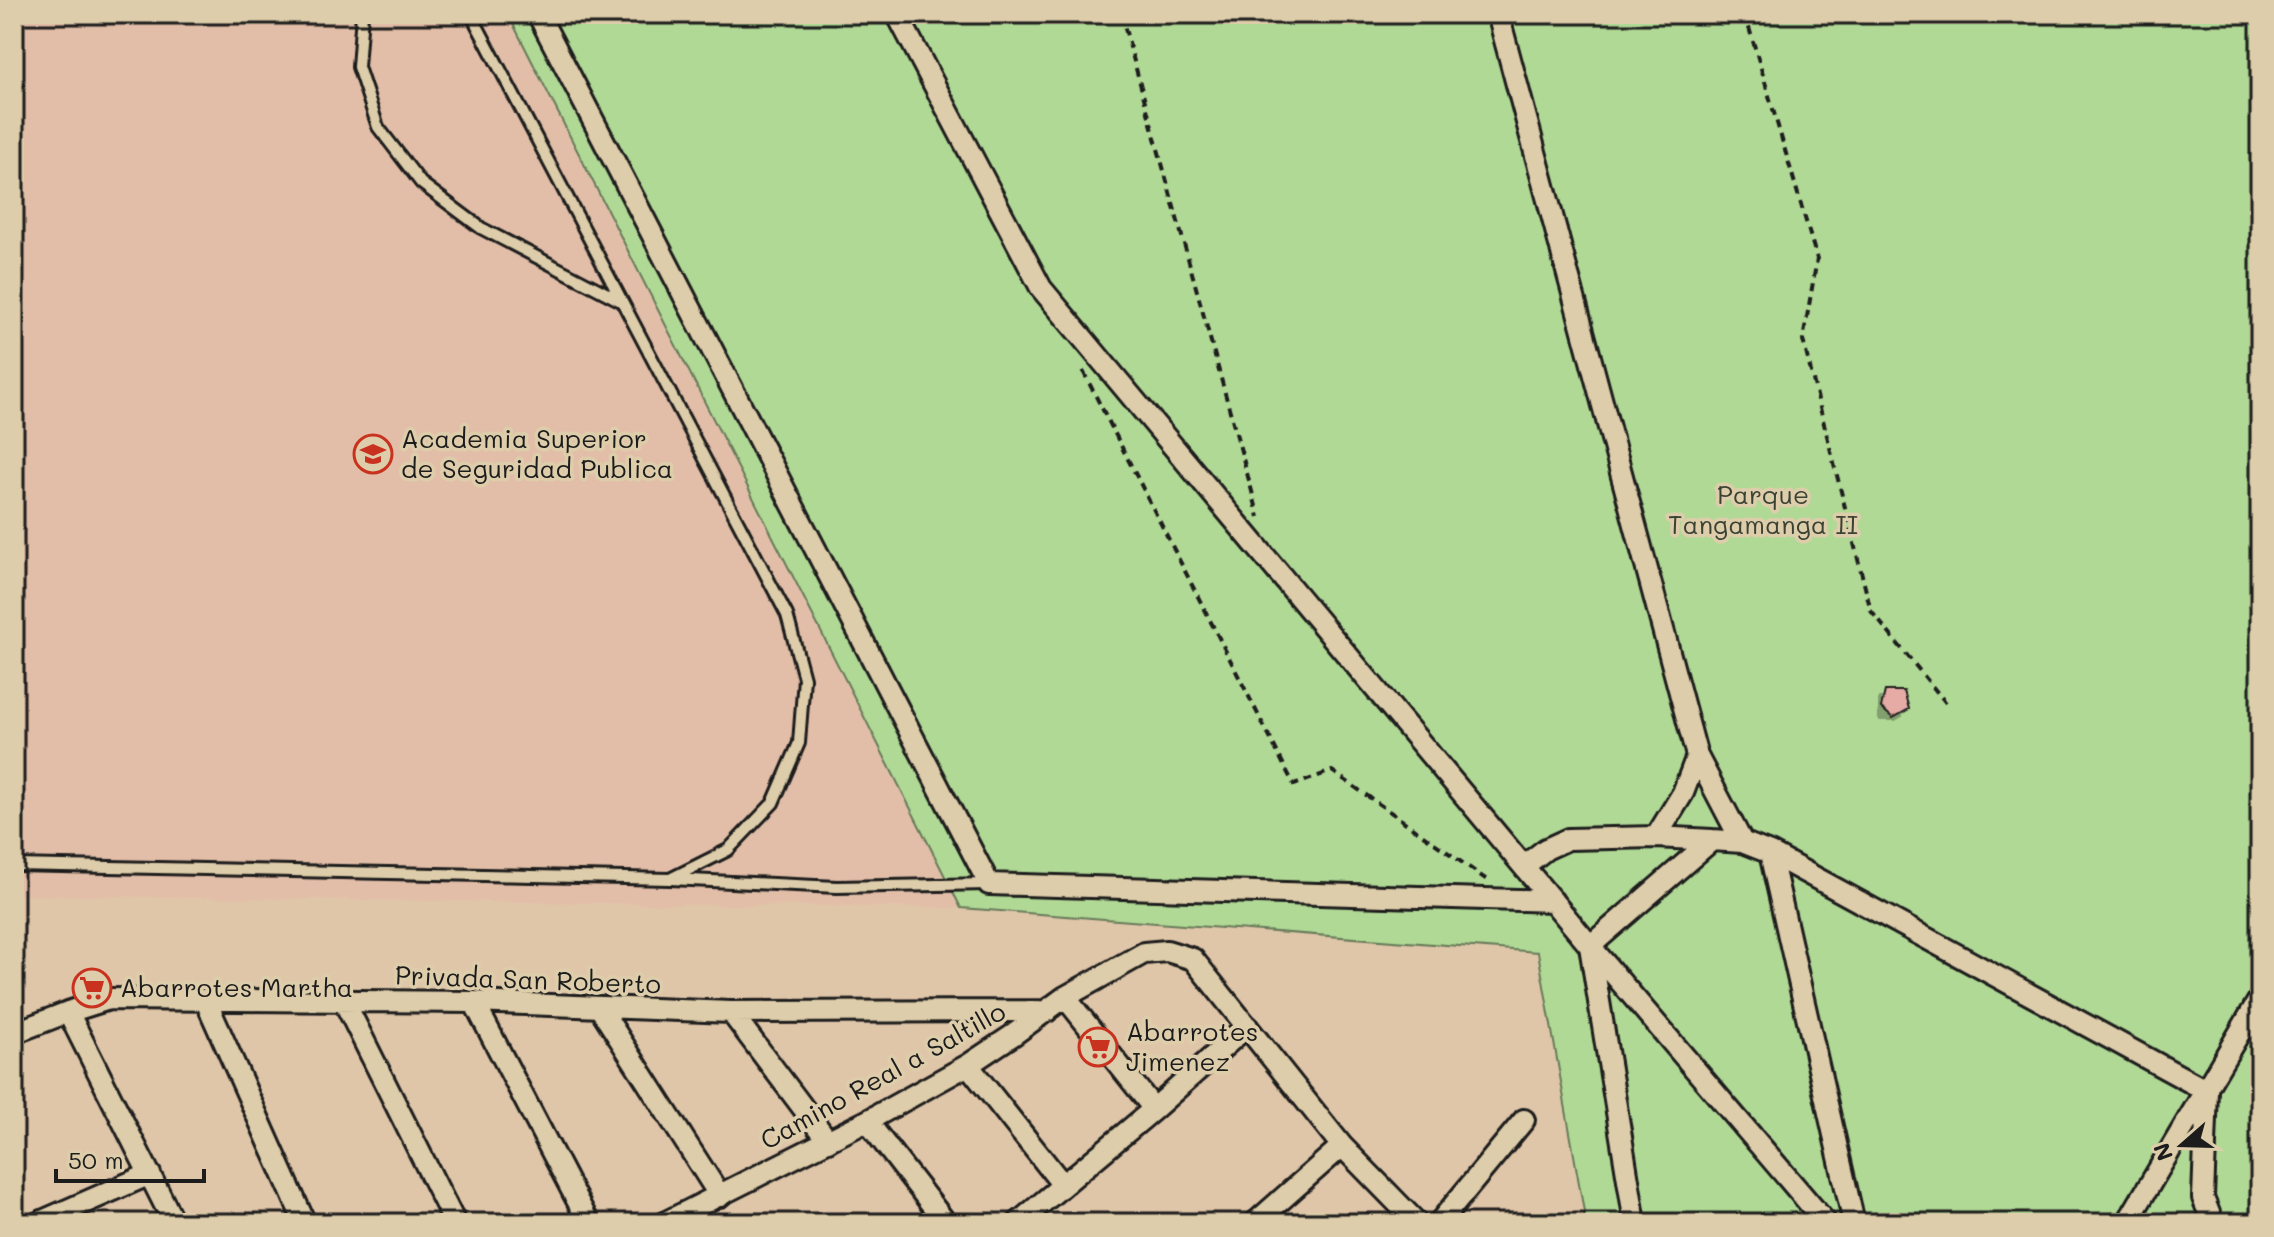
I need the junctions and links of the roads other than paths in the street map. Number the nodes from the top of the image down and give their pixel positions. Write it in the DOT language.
graph roads {
  1 [pos="362,14"];
  2 [pos="471,14"];
  3 [pos="538,14"];
  4 [pos="897,14"];
  5 [pos="1498,14"];
  6 [pos="621,300"];
  7 [pos="1697,756"];
  8 [pos="1656,837"];
  9 [pos="1712,840"];
  10 [pos="1742,842"];
  11 [pos="1770,853"];
  12 [pos="14,865"];
  13 [pos="1524,866"];
  14 [pos="670,879"];
  15 [pos="989,884"];
  16 [pos="1553,901"];
  17 [pos="1590,946"];
  18 [pos="1065,997"];
  19 [pos="2260,998"];
  20 [pos="206,1001"];
  21 [pos="344,1001"];
  22 [pos="474,1002"];
  23 [pos="600,1008"];
  24 [pos="1047,1011"];
  25 [pos="68,1012"];
  26 [pos="731,1012"];
  27 [pos="1247,1026"];
  28 [pos="14,1033"];
  29 [pos="968,1065"];
  30 [pos="2207,1091"];
  31 [pos="1154,1109"];
  32 [pos="1524,1120"];
  33 [pos="867,1121"];
  34 [pos="828,1141"];
  35 [pos="1342,1146"];
  36 [pos="150,1174"];
  37 [pos="1063,1185"];
  38 [pos="720,1196"];
  39 [pos="38,1223"];
  40 [pos="174,1223"];
  41 [pos="305,1223"];
  42 [pos="455,1223"];
  43 [pos="589,1223"];
  44 [pos="664,1223"];
  45 [pos="946,1223"];
  46 [pos="1018,1223"];
  47 [pos="1255,1223"];
  48 [pos="1417,1223"];
  49 [pos="1439,1223"];
  50 [pos="1635,1223"];
  51 [pos="1826,1223"];
  52 [pos="1854,1223"];
  53 [pos="2127,1223"];
  54 [pos="2213,1223"];
  1 -- 6 [label="lane"];
  2 -- 6 [label="lane"];
  3 -- 15 [label="street"];
  4 -- 13 [label="street"];
  5 -- 7 [label="street"];
  6 -- 14 [label="lane"];
  7 -- 8 [label="street"];
  7 -- 10 [label="street"];
  8 -- 9 [label="street"];
  8 -- 13 [label="street"];
  9 -- 10 [label="street"];
  9 -- 17 [label="street"];
  10 -- 11 [label="street"];
  11 -- 30 [label="street"];
  11 -- 52 [label="street"];
  12 -- 14 [label="lane"];
  13 -- 16 [label="street"];
  14 -- 15 [label="lane"];
  15 -- 16 [label="street"];
  16 -- 17 [label="street"];
  17 -- 50 [label="street"];
  17 -- 51 [label="street"];
  18 -- 24 [label="street, Camino Real a Saltillo"];
  18 -- 27 [label="street, Camino Real a Saltillo"];
  18 -- 31 [label="street"];
  19 -- 30 [label="street"];
  20 -- 21 [label="street, Privada San Roberto"];
  20 -- 25 [label="street, Privada San Roberto"];
  20 -- 41 [label="street"];
  21 -- 22 [label="street, Privada San Roberto"];
  21 -- 42 [label="street"];
  22 -- 23 [label="street, Privada San Roberto"];
  22 -- 43 [label="street"];
  23 -- 26 [label="street, Privada San Roberto"];
  23 -- 38 [label="street"];
  24 -- 26 [label="street, Privada San Roberto"];
  24 -- 29 [label="street, Camino Real a Saltillo"];
  25 -- 28 [label="street, Privada San Roberto"];
  25 -- 36 [label="street"];
  26 -- 34 [label="street"];
  27 -- 31 [label="street"];
  27 -- 35 [label="street"];
  29 -- 33 [label="street, Camino Real a Saltillo"];
  29 -- 37 [label="street"];
  30 -- 53 [label="street"];
  30 -- 54 [label="street"];
  31 -- 37 [label="street"];
  32 -- 49 [label="street"];
  33 -- 34 [label="street, Camino Real a Saltillo"];
  33 -- 45 [label="street"];
  34 -- 38 [label="street, Camino Real a Saltillo"];
  35 -- 47 [label="street"];
  35 -- 48 [label="street"];
  36 -- 39 [label="street"];
  36 -- 40 [label="street"];
  37 -- 46 [label="street"];
  38 -- 44 [label="street, Camino Real a Saltillo"];
}
